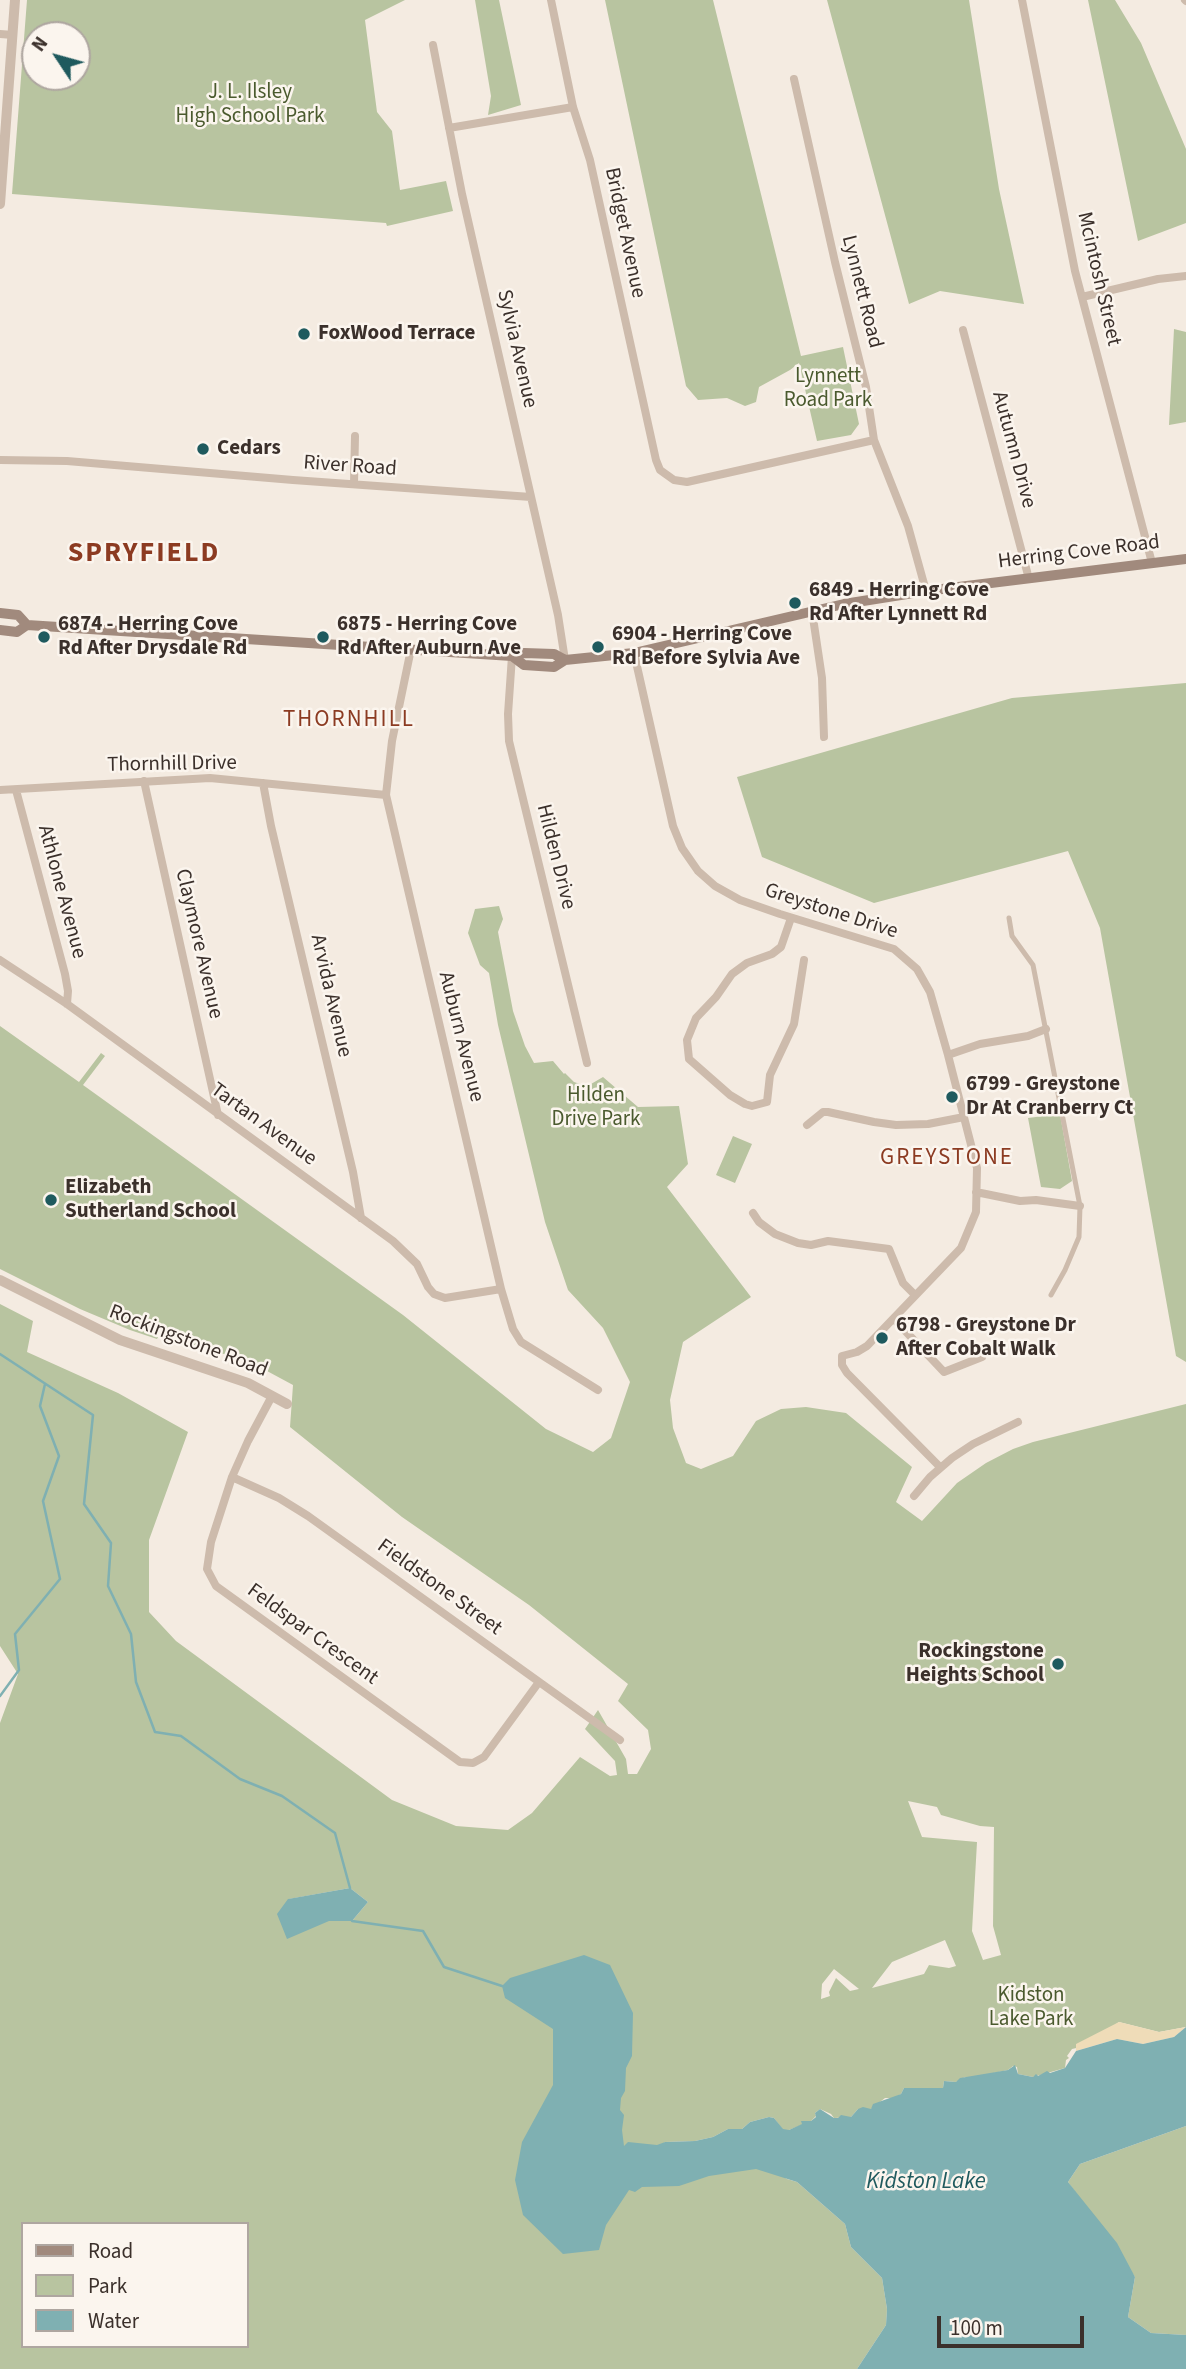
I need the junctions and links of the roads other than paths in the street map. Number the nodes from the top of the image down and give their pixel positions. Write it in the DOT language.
graph roads {
  1 [pos="15,0"];
  2 [pos="551,0"];
  3 [pos="1022,0"];
  4 [pos="0,34"];
  5 [pos="13,35"];
  6 [pos="433,45"];
  7 [pos="794,79"];
  8 [pos="573,107"];
  9 [pos="449,128"];
  10 [pos="2,155"];
  11 [pos="0,204"];
  12 [pos="1186,276"];
  13 [pos="1082,297"];
  14 [pos="963,330"];
  15 [pos="355,436"];
  16 [pos="874,440"];
  17 [pos="0,460"];
  18 [pos="354,484"];
  19 [pos="531,497"];
  20 [pos="1186,559"];
  21 [pos="1152,563"];
  22 [pos="1029,579"];
  23 [pos="926,590"];
  24 [pos="813,611"];
  25 [pos="0,613"];
  26 [pos="27,625"];
  27 [pos="0,630"];
  28 [pos="411,649"];
  29 [pos="634,653"];
  30 [pos="512,656"];
  31 [pos="565,660"];
  32 [pos="824,737"];
  33 [pos="144,781"];
  34 [pos="264,783"];
  35 [pos="0,790"];
  36 [pos="16,790"];
  37 [pos="386,795"];
  38 [pos="791,918"];
  39 [pos="1009,918"];
  40 [pos="0,960"];
  41 [pos="804,960"];
  42 [pos="67,1004"];
  43 [pos="1046,1029"];
  44 [pos="948,1055"];
  45 [pos="587,1063"];
  46 [pos="218,1115"];
  47 [pos="964,1117"];
  48 [pos="807,1125"];
  49 [pos="976,1192"];
  50 [pos="1080,1206"];
  51 [pos="753,1213"];
  52 [pos="361,1217"];
  53 [pos="0,1280"];
  54 [pos="501,1289"];
  55 [pos="915,1295"];
  56 [pos="1051,1295"];
  57 [pos="894,1319"];
  58 [pos="982,1357"];
  59 [pos="598,1390"];
  60 [pos="272,1396"];
  61 [pos="288,1404"];
  62 [pos="1018,1422"];
  63 [pos="940,1467"];
  64 [pos="232,1477"];
  65 [pos="914,1496"];
  66 [pos="538,1682"];
  67 [pos="620,1740"];
  1 -- 5 [label="street"];
  2 -- 8 [label="street, Bridget Avenue"];
  3 -- 13 [label="street, Mcintosh Street"];
  4 -- 5 [label="street"];
  5 -- 10 [label="street"];
  6 -- 9 [label="street, Sylvia Avenue"];
  7 -- 16 [label="street, Lynnett Road"];
  8 -- 9 [label="street"];
  8 -- 16 [label="street, Bridget Avenue"];
  9 -- 19 [label="street, Sylvia Avenue"];
  10 -- 11 [label="street"];
  12 -- 13 [label="street"];
  13 -- 21 [label="street, Mcintosh Street"];
  14 -- 22 [label="street, Autumn Drive"];
  15 -- 18 [label="street"];
  16 -- 23 [label="street, Lynnett Road"];
  17 -- 18 [label="street, River Road"];
  18 -- 19 [label="street, River Road"];
  19 -- 31 [label="street, Sylvia Avenue"];
  20 -- 21 [label="main road, Herring Cove Road"];
  21 -- 22 [label="main road, Herring Cove Road"];
  22 -- 23 [label="main road, Herring Cove Road"];
  23 -- 24 [label="main road, Herring Cove Road"];
  24 -- 29 [label="main road, Herring Cove Road"];
  24 -- 32 [label="street"];
  25 -- 26 [label="main road, Herring Cove Road"];
  26 -- 27 [label="main road, Herring Cove Road"];
  26 -- 28 [label="main road, Herring Cove Road"];
  28 -- 30 [label="main road, Herring Cove Road"];
  28 -- 37 [label="street, Auburn Avenue"];
  29 -- 31 [label="main road, Herring Cove Road"];
  29 -- 38 [label="street, Greystone Drive"];
  30 -- 31 [label="main road, Herring Cove Road"];
  30 -- 45 [label="street, Hilden Drive"];
  33 -- 34 [label="street, Thornhill Drive"];
  33 -- 36 [label="street, Thornhill Drive"];
  33 -- 46 [label="street, Claymore Avenue"];
  34 -- 37 [label="street, Thornhill Drive"];
  34 -- 52 [label="street, Arvida Avenue"];
  35 -- 36 [label="street, Thornhill Drive"];
  36 -- 42 [label="street, Athlone Avenue"];
  37 -- 54 [label="street, Auburn Avenue"];
  38 -- 41 [label="street"];
  38 -- 44 [label="street, Greystone Drive"];
  39 -- 43 [label="street"];
  40 -- 42 [label="street, Tartan Avenue"];
  42 -- 46 [label="street, Tartan Avenue"];
  43 -- 44 [label="street"];
  43 -- 50 [label="street"];
  44 -- 47 [label="street, Greystone Drive"];
  46 -- 52 [label="street, Tartan Avenue"];
  47 -- 48 [label="street"];
  47 -- 49 [label="street, Greystone Drive"];
  49 -- 50 [label="street"];
  49 -- 55 [label="street, Greystone Drive"];
  50 -- 56 [label="street"];
  51 -- 55 [label="street"];
  52 -- 54 [label="street, Tartan Avenue"];
  53 -- 60 [label="street, Rockingstone Road"];
  54 -- 59 [label="street, Auburn Avenue"];
  55 -- 57 [label="street, Greystone Drive"];
  57 -- 58 [label="street"];
  57 -- 63 [label="street, Greystone Drive"];
  60 -- 61 [label="street, Rockingstone Road"];
  60 -- 64 [label="street, Feldspar Crescent"];
  62 -- 63 [label="street"];
  63 -- 65 [label="street"];
  64 -- 66 [label="street, Fieldstone Street"];
  64 -- 66 [label="street, Feldspar Crescent"];
  66 -- 67 [label="street, Fieldstone Street"];
}
